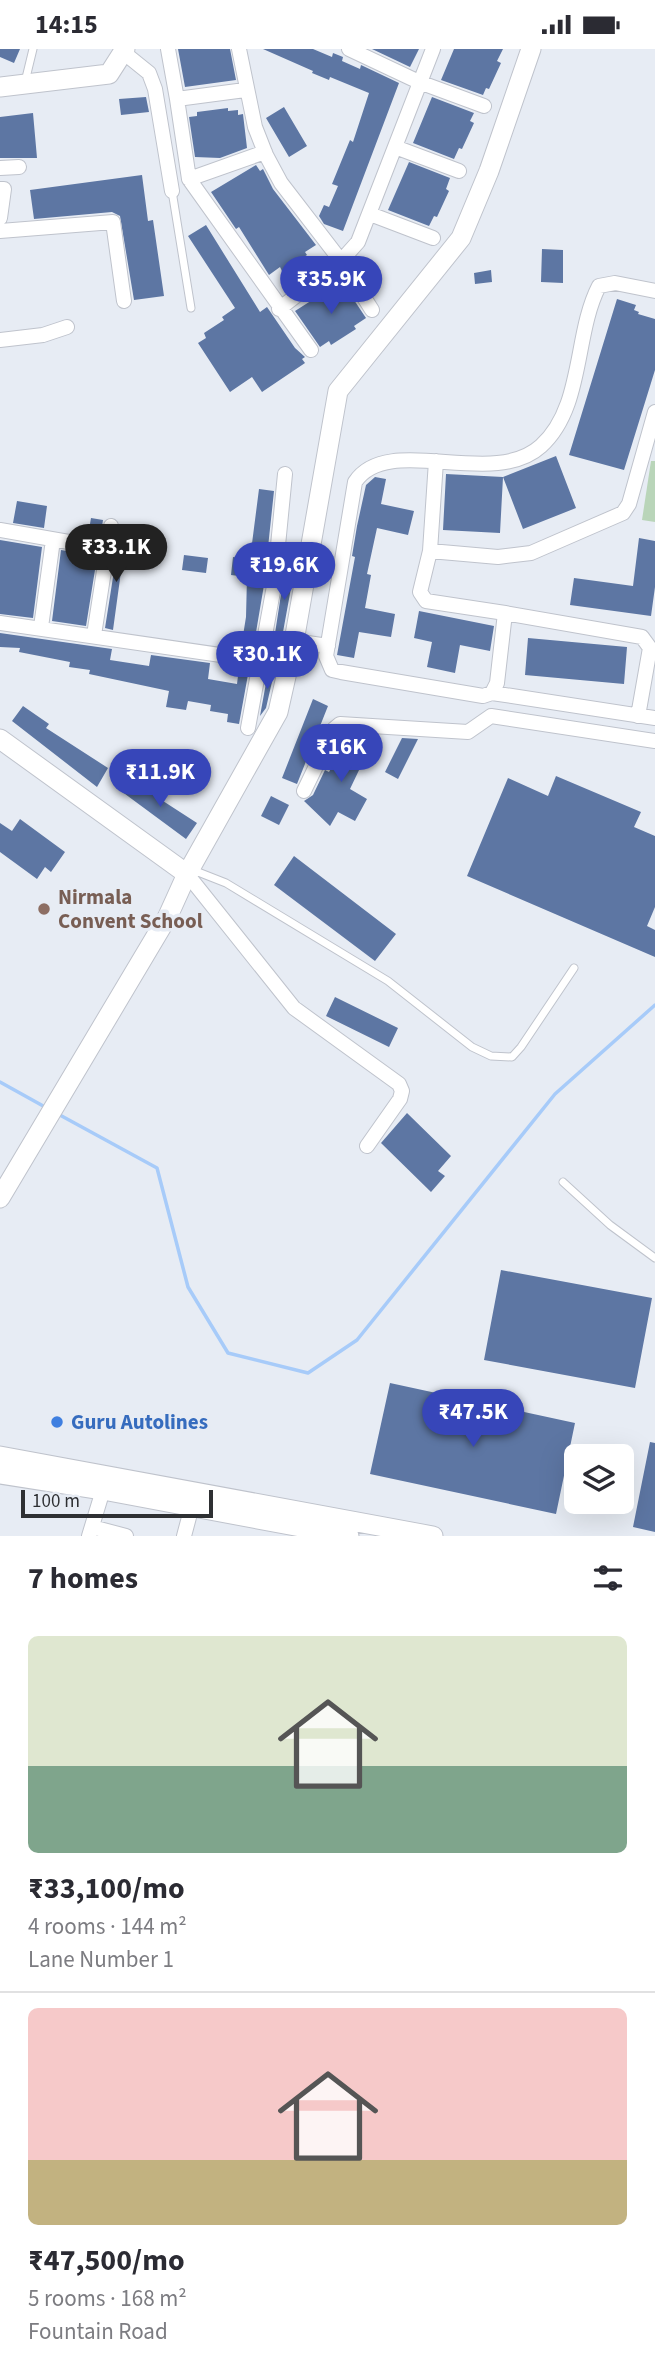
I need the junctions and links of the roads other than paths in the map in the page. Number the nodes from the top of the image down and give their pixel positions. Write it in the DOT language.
graph roads {
  1 [pos="33,49"];
  2 [pos="168,49"];
  3 [pos="239,49"];
  4 [pos="349,49"];
  5 [pos="433,49"];
  6 [pos="531,49"];
  7 [pos="124,50"];
  8 [pos="419,82"];
  9 [pos="25,84"];
  10 [pos="0,87"];
  11 [pos="245,90"];
  12 [pos="177,99"];
  13 [pos="484,106"];
  14 [pos="395,147"];
  15 [pos="265,152"];
  16 [pos="19,167"];
  17 [pos="0,168"];
  18 [pos="459,171"];
  19 [pos="188,179"];
  20 [pos="0,189"];
  21 [pos="172,191"];
  22 [pos="370,214"];
  23 [pos="0,218"];
  24 [pos="0,231"];
  25 [pos="433,238"];
  26 [pos="341,261"];
  27 [pos="655,291"];
  28 [pos="124,301"];
  29 [pos="191,308"];
  30 [pos="279,309"];
  31 [pos="372,310"];
  32 [pos="67,327"];
  33 [pos="0,339"];
  34 [pos="311,350"];
  35 [pos="655,412"];
  36 [pos="436,461"];
  37 [pos="285,474"];
  38 [pos="111,526"];
  39 [pos="0,530"];
  40 [pos="53,540"];
  41 [pos="86,545"];
  42 [pos="430,551"];
  43 [pos="505,614"];
  44 [pos="0,623"];
  45 [pos="41,627"];
  46 [pos="94,635"];
  47 [pos="294,641"];
  48 [pos="328,646"];
  49 [pos="263,661"];
  50 [pos="289,665"];
  51 [pos="492,693"];
  52 [pos="638,716"];
  53 [pos="655,718"];
  54 [pos="248,728"];
  55 [pos="0,739"];
  56 [pos="655,741"];
  57 [pos="304,791"];
  58 [pos="188,875"];
  59 [pos="574,968"];
  60 [pos="367,1146"];
  61 [pos="563,1182"];
  62 [pos="4,1191"];
  63 [pos="655,1258"];
  64 [pos="0,1456"];
  65 [pos="0,1474"];
  66 [pos="103,1490"];
  67 [pos="192,1506"];
  68 [pos="91,1531"];
  69 [pos="292,1531"];
  70 [pos="126,1536"];
  71 [pos="184,1536"];
  72 [pos="349,1536"];
  73 [pos="433,1536"];
  1 -- 9 [label="lane"];
  2 -- 12 [label="street"];
  3 -- 11 [label="street"];
  4 -- 8 [label="street"];
  5 -- 8 [label="street"];
  6 -- 47 [label="street"];
  7 -- 9 [label="street"];
  7 -- 21 [label="street"];
  8 -- 13 [label="street"];
  8 -- 14 [label="street"];
  9 -- 10 [label="street"];
  11 -- 12 [label="street"];
  11 -- 15 [label="street"];
  12 -- 19 [label="street"];
  14 -- 18 [label="street"];
  14 -- 22 [label="street"];
  15 -- 19 [label="street"];
  15 -- 26 [label="street"];
  16 -- 17 [label="street"];
  19 -- 30 [label="street"];
  20 -- 23 [label="street"];
  21 -- 29 [label="lane"];
  22 -- 25 [label="street"];
  22 -- 26 [label="street"];
  24 -- 28 [label="street"];
  26 -- 30 [label="street"];
  26 -- 31 [label="street"];
  27 -- 36 [label="street"];
  30 -- 34 [label="street"];
  32 -- 33 [label="street"];
  35 -- 42 [label="street"];
  36 -- 42 [label="street"];
  36 -- 48 [label="street"];
  37 -- 49 [label="street"];
  38 -- 46 [label="street"];
  39 -- 40 [label="street"];
  40 -- 41 [label="street"];
  40 -- 45 [label="street"];
  42 -- 43 [label="street"];
  43 -- 51 [label="street"];
  43 -- 52 [label="street"];
  44 -- 45 [label="street"];
  45 -- 46 [label="street"];
  46 -- 49 [label="street"];
  47 -- 48 [label="street"];
  47 -- 50 [label="street"];
  48 -- 51 [label="street"];
  49 -- 50 [label="street"];
  49 -- 54 [label="street"];
  50 -- 58 [label="street"];
  51 -- 52 [label="street"];
  52 -- 53 [label="street"];
  55 -- 58 [label="street"];
  56 -- 57 [label="street"];
  58 -- 59 [label="lane"];
  58 -- 60 [label="street"];
  58 -- 62 [label="street"];
  61 -- 63 [label="lane"];
  64 -- 73 [label="street"];
  65 -- 66 [label="street"];
  66 -- 67 [label="street"];
  66 -- 68 [label="street"];
  67 -- 69 [label="street"];
  67 -- 71 [label="street"];
  68 -- 70 [label="street"];
  69 -- 72 [label="street"];
}
